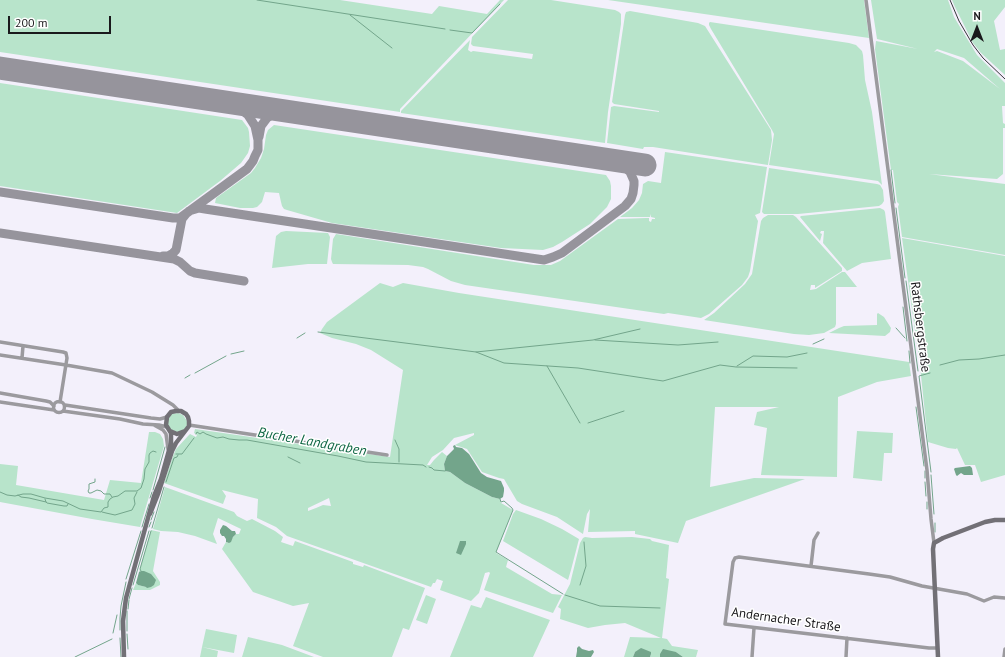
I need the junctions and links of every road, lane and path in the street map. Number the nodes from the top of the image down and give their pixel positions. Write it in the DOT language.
graph roads {
  1 [pos="866,0"];
  2 [pos="0,342"];
  3 [pos="23,346"];
  4 [pos="0,355"];
  5 [pos="22,358"];
  6 [pos="66,365"];
  7 [pos="0,393"];
  8 [pos="0,402"];
  9 [pos="60,402"];
  10 [pos="65,405"];
  11 [pos="54,408"];
  12 [pos="178,410"];
  13 [pos="63,411"];
  14 [pos="167,417"];
  15 [pos="152,424"];
  16 [pos="189,425"];
  17 [pos="168,429"];
  18 [pos="186,431"];
  19 [pos="169,453"];
  20 [pos="386,455"];
  21 [pos="150,514"];
  22 [pos="1005,520"];
  23 [pos="818,533"];
  24 [pos="934,543"];
  25 [pos="812,566"];
  26 [pos="934,588"];
  27 [pos="1005,598"];
  28 [pos="754,628"];
  29 [pos="847,638"];
  30 [pos="937,648"];
  31 [pos="1005,649"];
  32 [pos="124,657"];
  33 [pos="752,657"];
  34 [pos="846,657"];
  35 [pos="938,657"];
  36 [pos="1004,657"];
  1 -- 24 [label="street, Rathsbergstraße"];
  2 -- 3 [label="street"];
  3 -- 5 [label="street"];
  3 -- 6 [label="street"];
  4 -- 5 [label="street"];
  5 -- 6 [label="street"];
  6 -- 9 [label="street"];
  6 -- 12 [label="street"];
  7 -- 11 [label="street"];
  8 -- 11 [label="street"];
  9 -- 10 [label="street"];
  9 -- 11 [label="street"];
  10 -- 13 [label="street"];
  10 -- 14 [label="street"];
  11 -- 13 [label="street"];
  12 -- 14 [label="main road"];
  12 -- 16 [label="main road"];
  13 -- 15 [label="street"];
  14 -- 17 [label="main road"];
  15 -- 17 [label="street"];
  15 -- 19 [label="street"];
  16 -- 18 [label="main road"];
  16 -- 20 [label="street"];
  17 -- 18 [label="main road"];
  17 -- 19 [label="main road"];
  18 -- 21 [label="main road"];
  19 -- 21 [label="main road"];
  21 -- 32 [label="main road"];
  22 -- 24 [label="main road"];
  23 -- 25 [label="street"];
  24 -- 26 [label="main road, Rathsbergstraße"];
  25 -- 26 [label="street, Andernacher Straße"];
  25 -- 28 [label="street, Andernacher Straße"];
  26 -- 27 [label="street, Andernacher Straße"];
  26 -- 30 [label="main road, Rathsbergstraße"];
  28 -- 29 [label="street, Andernacher Straße"];
  28 -- 33 [label="street"];
  29 -- 30 [label="street, Andernacher Straße"];
  29 -- 34 [label="street"];
  30 -- 35 [label="main road, Rathsbergstraße"];
  31 -- 36 [label="street"];
}
